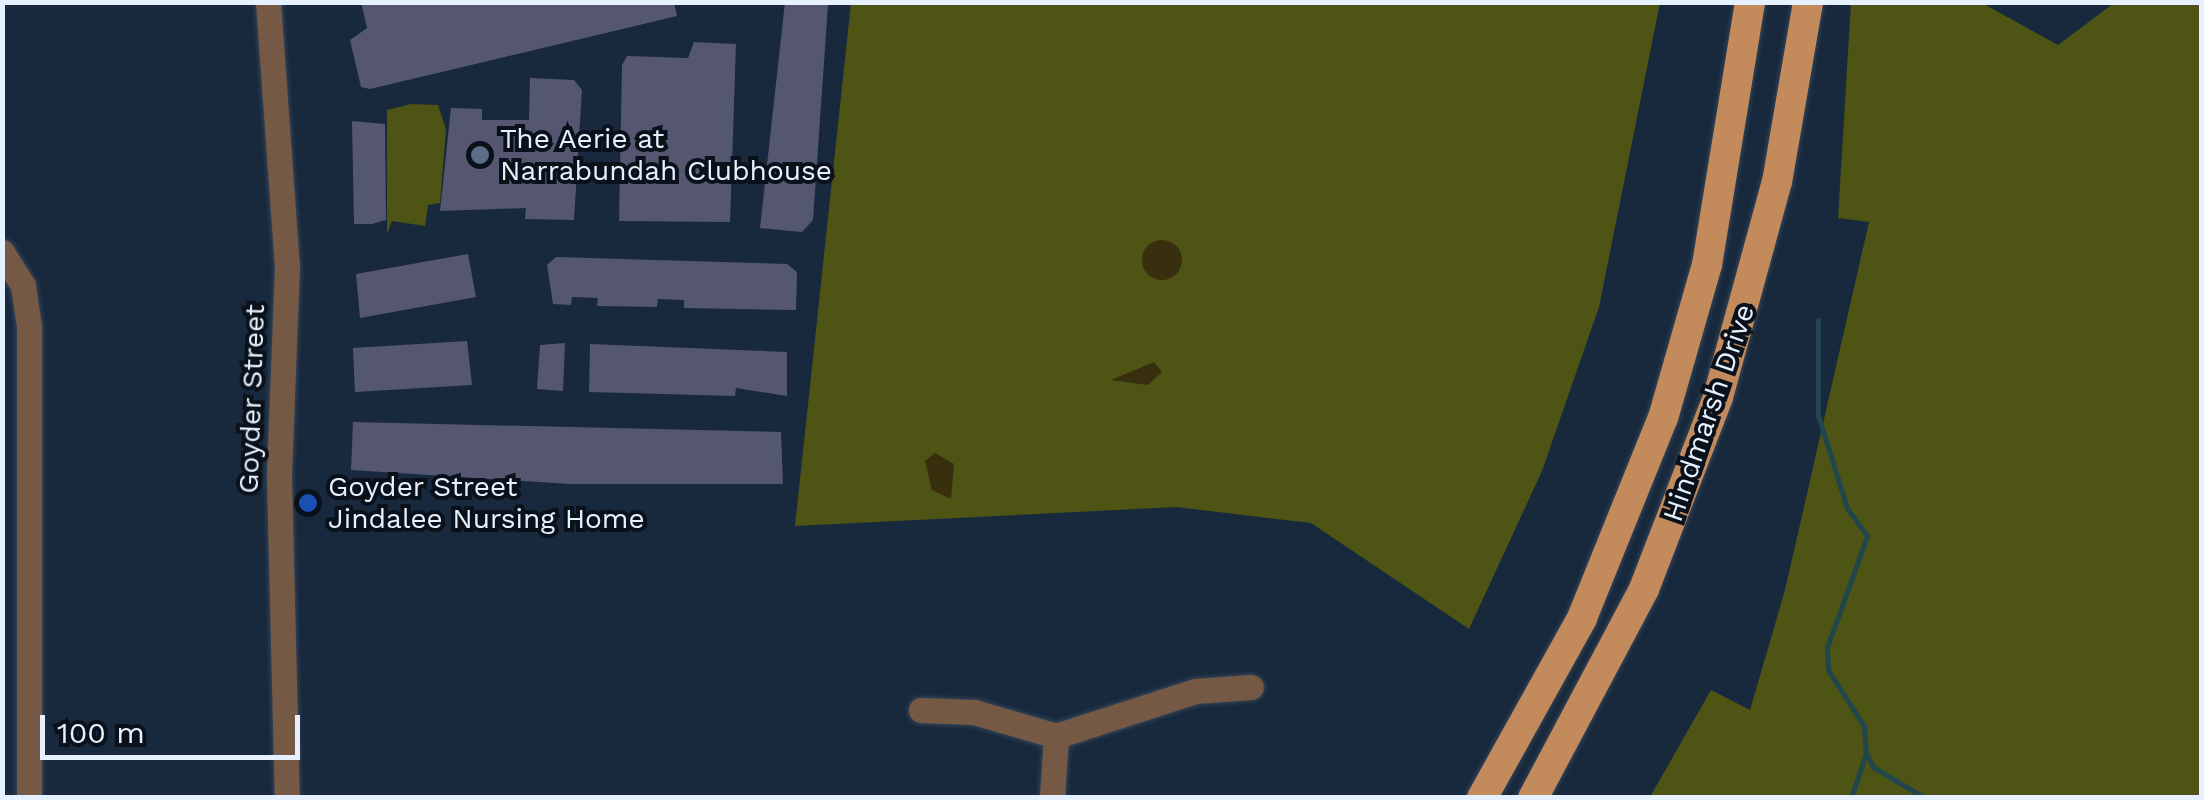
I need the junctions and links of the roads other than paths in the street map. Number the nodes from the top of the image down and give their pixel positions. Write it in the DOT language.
graph roads {
  1 [pos="268,2"];
  2 [pos="1750,2"];
  3 [pos="1808,2"];
  4 [pos="2,252"];
  5 [pos="1251,687"];
  6 [pos="921,710"];
  7 [pos="15,733"];
  8 [pos="1056,736"];
  9 [pos="29,798"];
  10 [pos="287,798"];
  11 [pos="1052,798"];
  12 [pos="1482,798"];
  13 [pos="1533,798"];
  1 -- 10 [label="street, Goyder Street"];
  2 -- 12 [label="main road, Hindmarsh Drive"];
  3 -- 13 [label="main road, Hindmarsh Drive"];
  4 -- 7 [label="street"];
  5 -- 8 [label="street"];
  6 -- 8 [label="street"];
  7 -- 9 [label="street"];
  8 -- 11 [label="street"];
}
